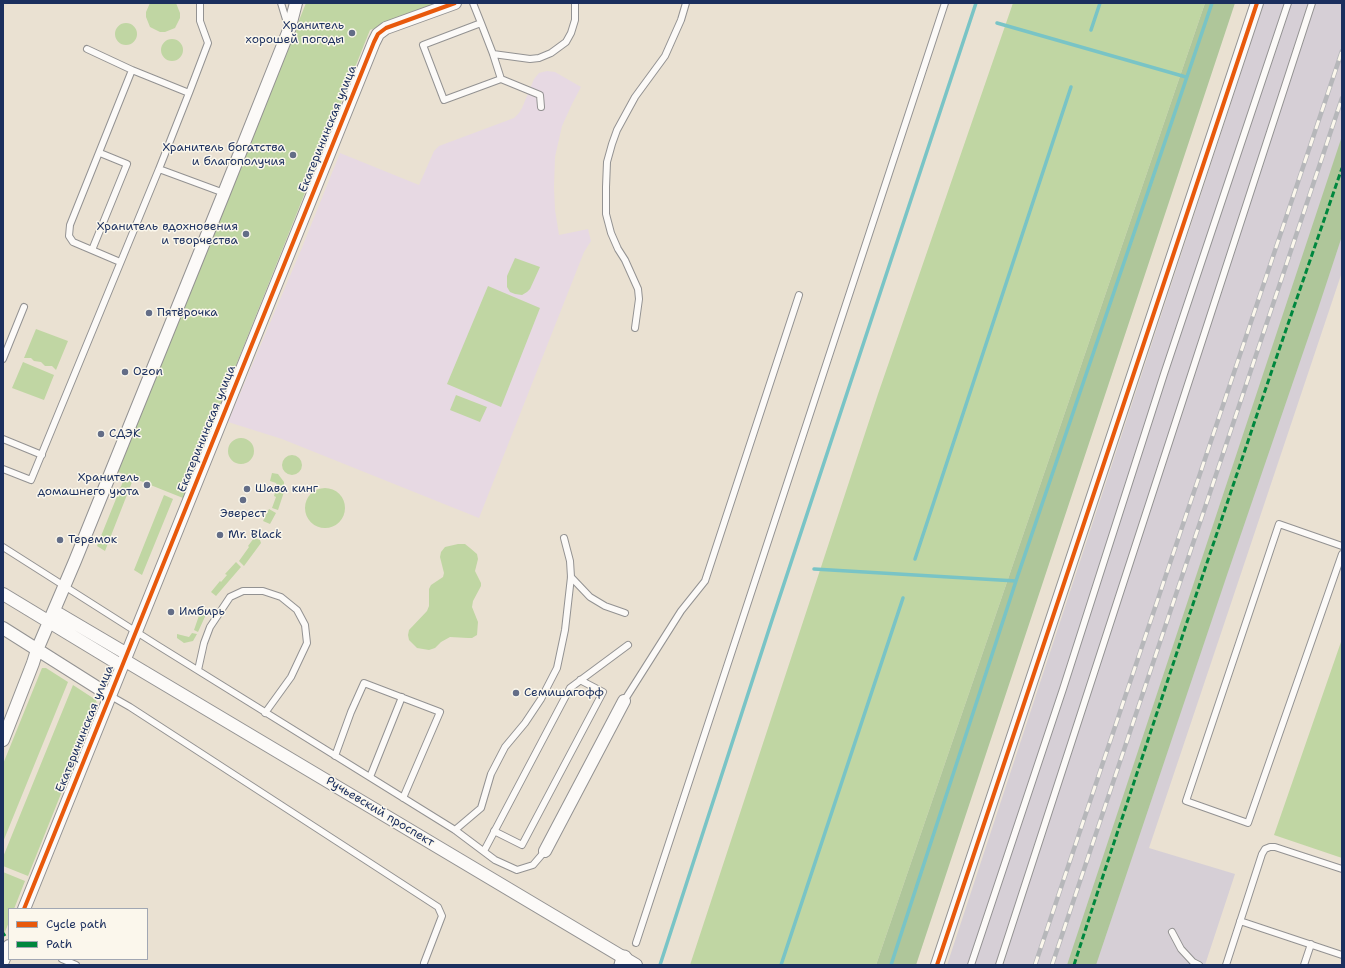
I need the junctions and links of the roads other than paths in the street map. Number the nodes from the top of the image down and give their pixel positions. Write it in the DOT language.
graph roads {
  1 [pos="200,3"];
  2 [pos="281,3"];
  3 [pos="296,3"];
  4 [pos="455,3"];
  5 [pos="473,3"];
  6 [pos="574,3"];
  7 [pos="686,3"];
  8 [pos="945,3"];
  9 [pos="1257,3"];
  10 [pos="1288,3"];
  11 [pos="1312,3"];
  12 [pos="481,23"];
  13 [pos="289,30"];
  14 [pos="87,49"];
  15 [pos="492,54"];
  16 [pos="132,70"];
  17 [pos="501,79"];
  18 [pos="189,93"];
  19 [pos="541,107"];
  20 [pos="100,153"];
  21 [pos="159,169"];
  22 [pos="224,193"];
  23 [pos="92,250"];
  24 [pos="120,262"];
  25 [pos="799,295"];
  26 [pos="24,307"];
  27 [pos="635,328"];
  28 [pos="3,359"];
  29 [pos="3,439"];
  30 [pos="42,455"];
  31 [pos="3,469"];
  32 [pos="564,538"];
  33 [pos="1342,546"];
  34 [pos="3,547"];
  35 [pos="1342,554"];
  36 [pos="572,577"];
  37 [pos="65,585"];
  38 [pos="3,594"];
  39 [pos="54,610"];
  40 [pos="625,613"];
  41 [pos="49,622"];
  42 [pos="3,628"];
  43 [pos="136,632"];
  44 [pos="628,645"];
  45 [pos="37,650"];
  46 [pos="124,660"];
  47 [pos="198,670"];
  48 [pos="580,680"];
  49 [pos="109,695"];
  50 [pos="402,697"];
  51 [pos="624,701"];
  52 [pos="265,712"];
  53 [pos="3,740"];
  54 [pos="335,756"];
  55 [pos="370,777"];
  56 [pos="403,798"];
  57 [pos="455,830"];
  58 [pos="494,831"];
  59 [pos="484,851"];
  60 [pos="545,851"];
  61 [pos="1342,869"];
  62 [pos="24,908"];
  63 [pos="1240,921"];
  64 [pos="1172,932"];
  65 [pos="636,943"];
  66 [pos="1311,944"];
  67 [pos="8,948"];
  68 [pos="1342,955"];
  69 [pos="3,960"];
  70 [pos="64,960"];
  71 [pos="424,963"];
  72 [pos="627,963"];
  73 [pos="76,965"];
  74 [pos="937,965"];
  75 [pos="971,965"];
  76 [pos="999,965"];
  77 [pos="1199,965"];
  78 [pos="1226,965"];
  79 [pos="1304,965"];
  1 -- 18 [label="lane"];
  2 -- 13 [label="lane"];
  3 -- 13 [label="street"];
  4 -- 43 [label="street, Екатерининская улица"];
  5 -- 12 [label="lane"];
  6 -- 15 [label="lane"];
  7 -- 27 [label="lane"];
  8 -- 65 [label="lane"];
  9 -- 74 [label="street"];
  10 -- 75 [label="lane"];
  11 -- 76 [label="lane"];
  12 -- 15 [label="lane"];
  12 -- 17 [label="lane"];
  13 -- 22 [label="street"];
  14 -- 16 [label="lane"];
  15 -- 17 [label="lane"];
  16 -- 18 [label="lane"];
  16 -- 20 [label="lane"];
  17 -- 19 [label="lane"];
  18 -- 21 [label="lane"];
  20 -- 23 [label="lane"];
  20 -- 23 [label="lane"];
  21 -- 22 [label="lane"];
  21 -- 24 [label="lane"];
  22 -- 37 [label="street"];
  23 -- 24 [label="lane"];
  24 -- 30 [label="lane"];
  25 -- 51 [label="lane"];
  26 -- 28 [label="lane"];
  29 -- 30 [label="lane"];
  30 -- 31 [label="lane"];
  32 -- 36 [label="lane"];
  33 -- 35 [label="lane"];
  34 -- 37 [label="lane"];
  36 -- 40 [label="lane"];
  36 -- 57 [label="lane"];
  37 -- 39 [label="street"];
  37 -- 43 [label="lane"];
  38 -- 41 [label="street, Ручьевский проспект"];
  39 -- 41 [label="street"];
  39 -- 46 [label="street, Ручьевский проспект"];
  41 -- 45 [label="street"];
  41 -- 46 [label="street, Ручьевский проспект"];
  42 -- 45 [label="street"];
  43 -- 46 [label="street, Екатерининская улица"];
  43 -- 47 [label="lane"];
  44 -- 48 [label="lane"];
  45 -- 49 [label="street"];
  45 -- 53 [label="street"];
  46 -- 49 [label="street, Екатерининская улица"];
  46 -- 72 [label="street, Ручьевский проспект"];
  47 -- 52 [label="lane"];
  47 -- 52 [label="lane"];
  48 -- 58 [label="lane"];
  48 -- 58 [label="lane"];
  49 -- 62 [label="street, Екатерининская улица"];
  49 -- 71 [label="lane"];
  50 -- 54 [label="lane"];
  50 -- 55 [label="lane"];
  50 -- 56 [label="lane"];
  51 -- 60 [label="street"];
  52 -- 54 [label="lane"];
  54 -- 55 [label="lane"];
  55 -- 56 [label="lane"];
  56 -- 57 [label="lane"];
  57 -- 59 [label="lane"];
  58 -- 59 [label="lane"];
  59 -- 60 [label="lane"];
  61 -- 63 [label="lane"];
  63 -- 66 [label="lane"];
  63 -- 78 [label="lane"];
  64 -- 77 [label="lane"];
  66 -- 68 [label="lane"];
  66 -- 79 [label="lane"];
  67 -- 69 [label="street"];
  70 -- 73 [label="lane"];
}
